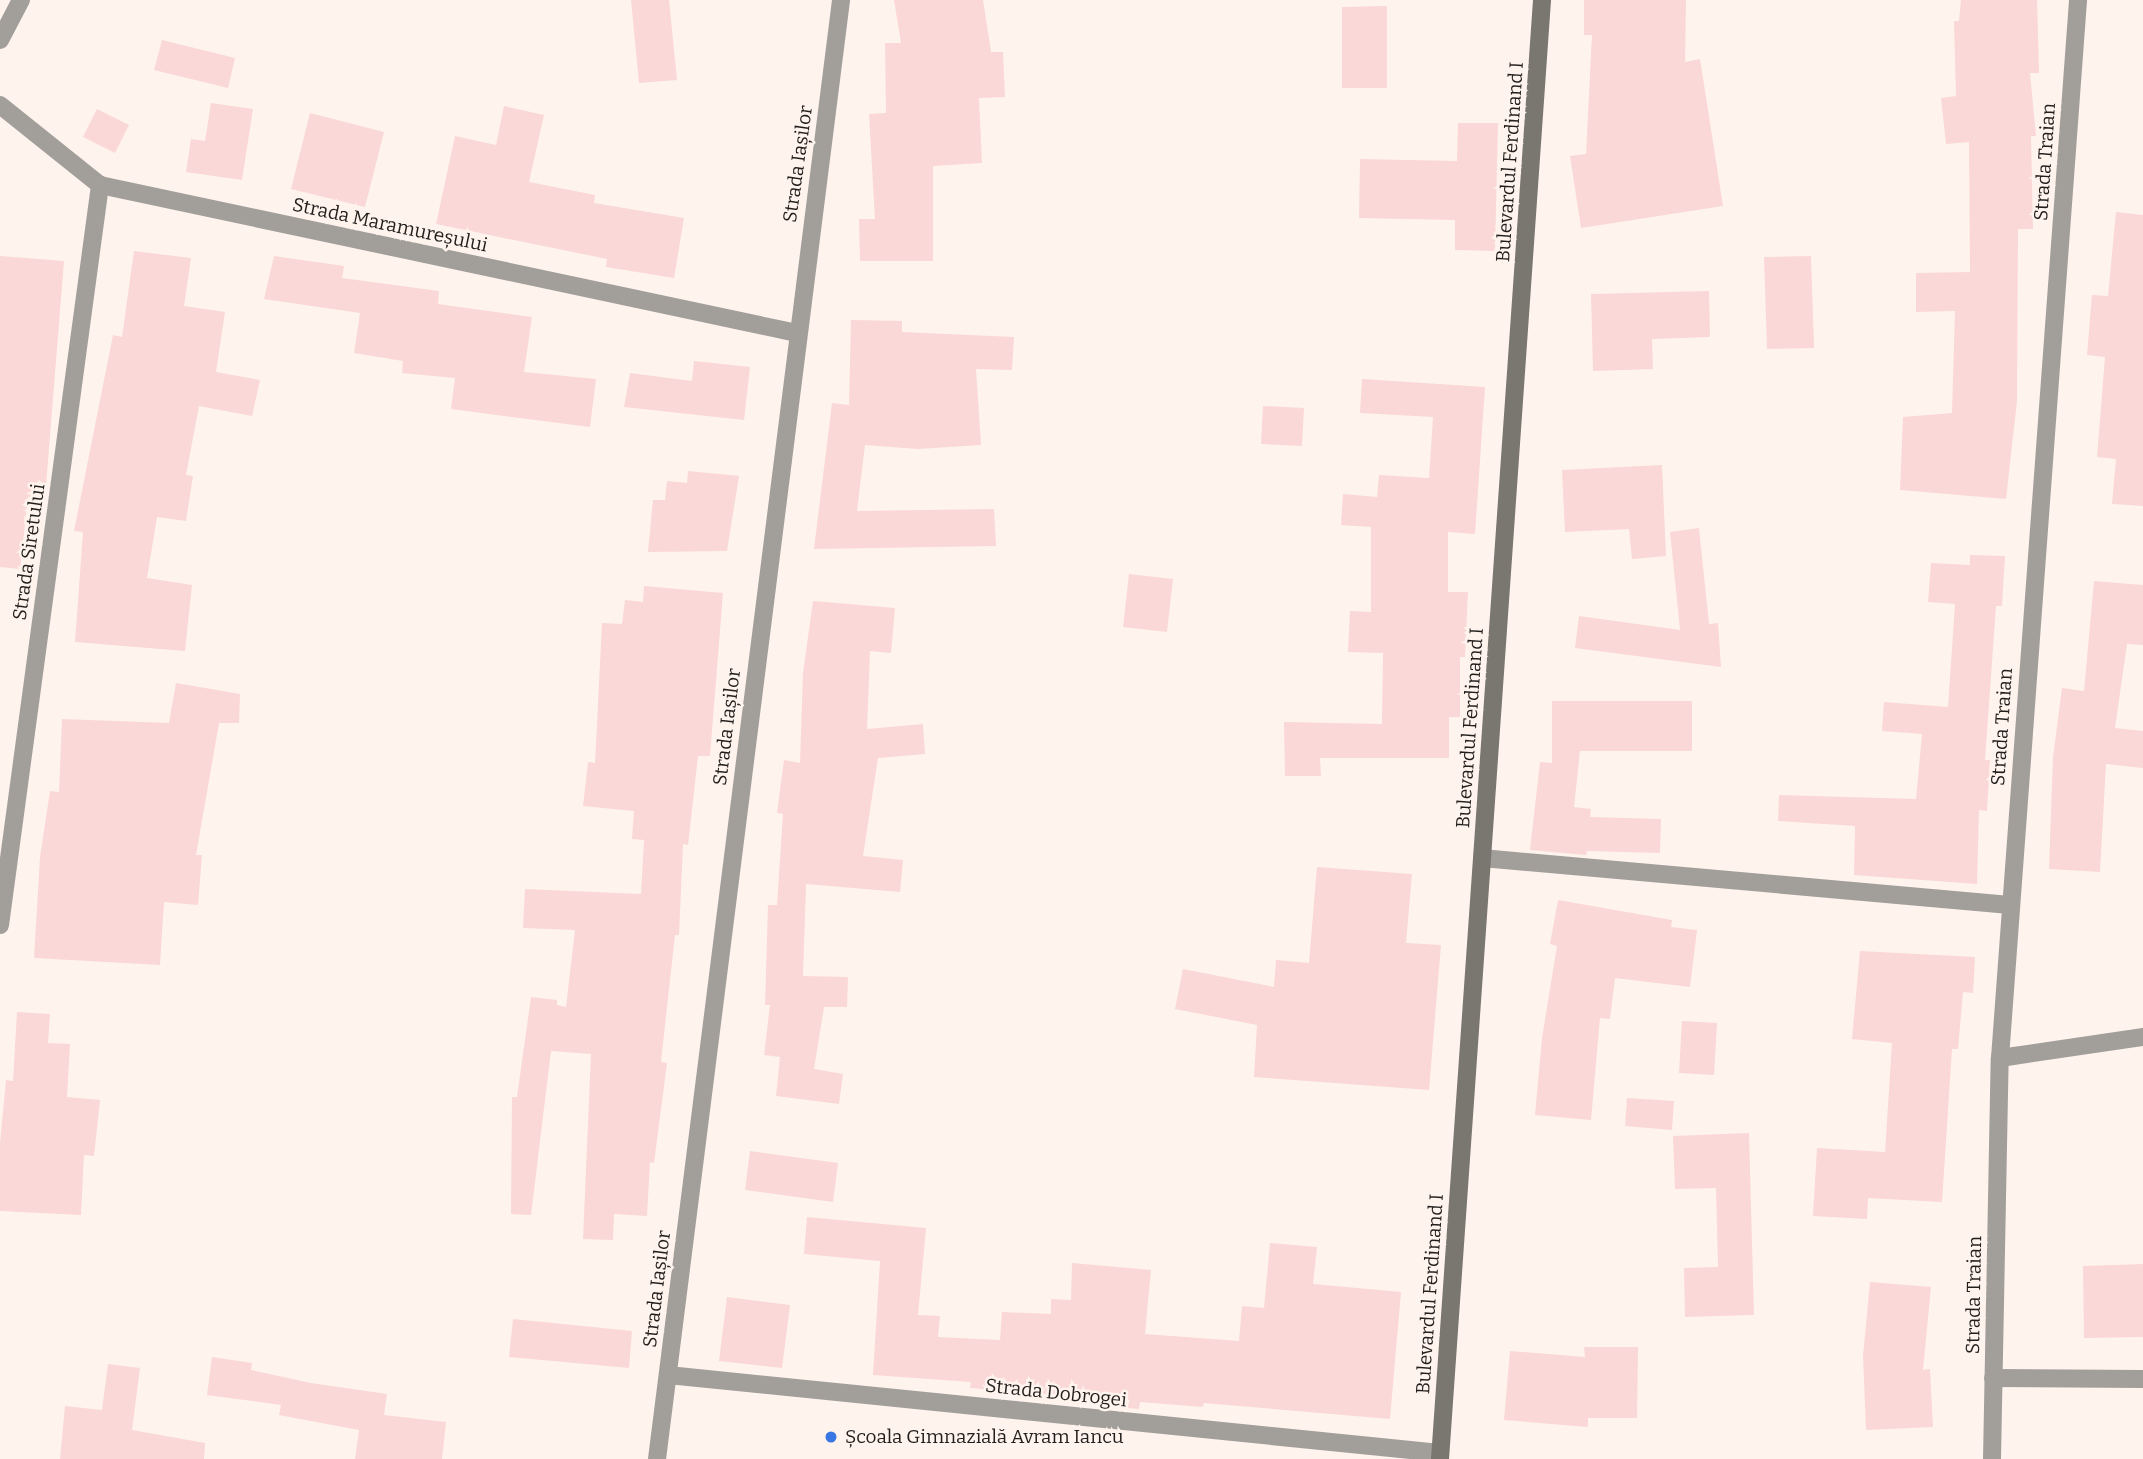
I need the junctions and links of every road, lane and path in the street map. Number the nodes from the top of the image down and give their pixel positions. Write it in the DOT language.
graph roads {
  1 [pos="21,0"];
  2 [pos="841,0"];
  3 [pos="1542,0"];
  4 [pos="2078,0"];
  5 [pos="0,40"];
  6 [pos="0,105"];
  7 [pos="100,185"];
  8 [pos="797,333"];
  9 [pos="1482,858"];
  10 [pos="2010,905"];
  11 [pos="0,925"];
  12 [pos="2143,1037"];
  13 [pos="2000,1058"];
  14 [pos="668,1375"];
  15 [pos="1993,1378"];
  16 [pos="2143,1379"];
  17 [pos="1440,1456"];
  18 [pos="657,1459"];
  19 [pos="1992,1459"];
  1 -- 5 [label="street"];
  2 -- 8 [label="street, Strada Iașilor"];
  3 -- 9 [label="main road, Bulevardul Ferdinand I"];
  4 -- 10 [label="street, Strada Traian"];
  6 -- 7 [label="street, Strada Maramureșului"];
  7 -- 8 [label="street, Strada Maramureșului"];
  7 -- 11 [label="street, Strada Siretului"];
  8 -- 14 [label="street, Strada Iașilor"];
  9 -- 10 [label="street"];
  9 -- 17 [label="main road, Bulevardul Ferdinand I"];
  10 -- 13 [label="street, Strada Traian"];
  12 -- 13 [label="street"];
  13 -- 15 [label="street, Strada Traian"];
  14 -- 17 [label="street, Strada Dobrogei"];
  14 -- 18 [label="street, Strada Iașilor"];
  15 -- 16 [label="street"];
  15 -- 19 [label="street, Strada Traian"];
}
